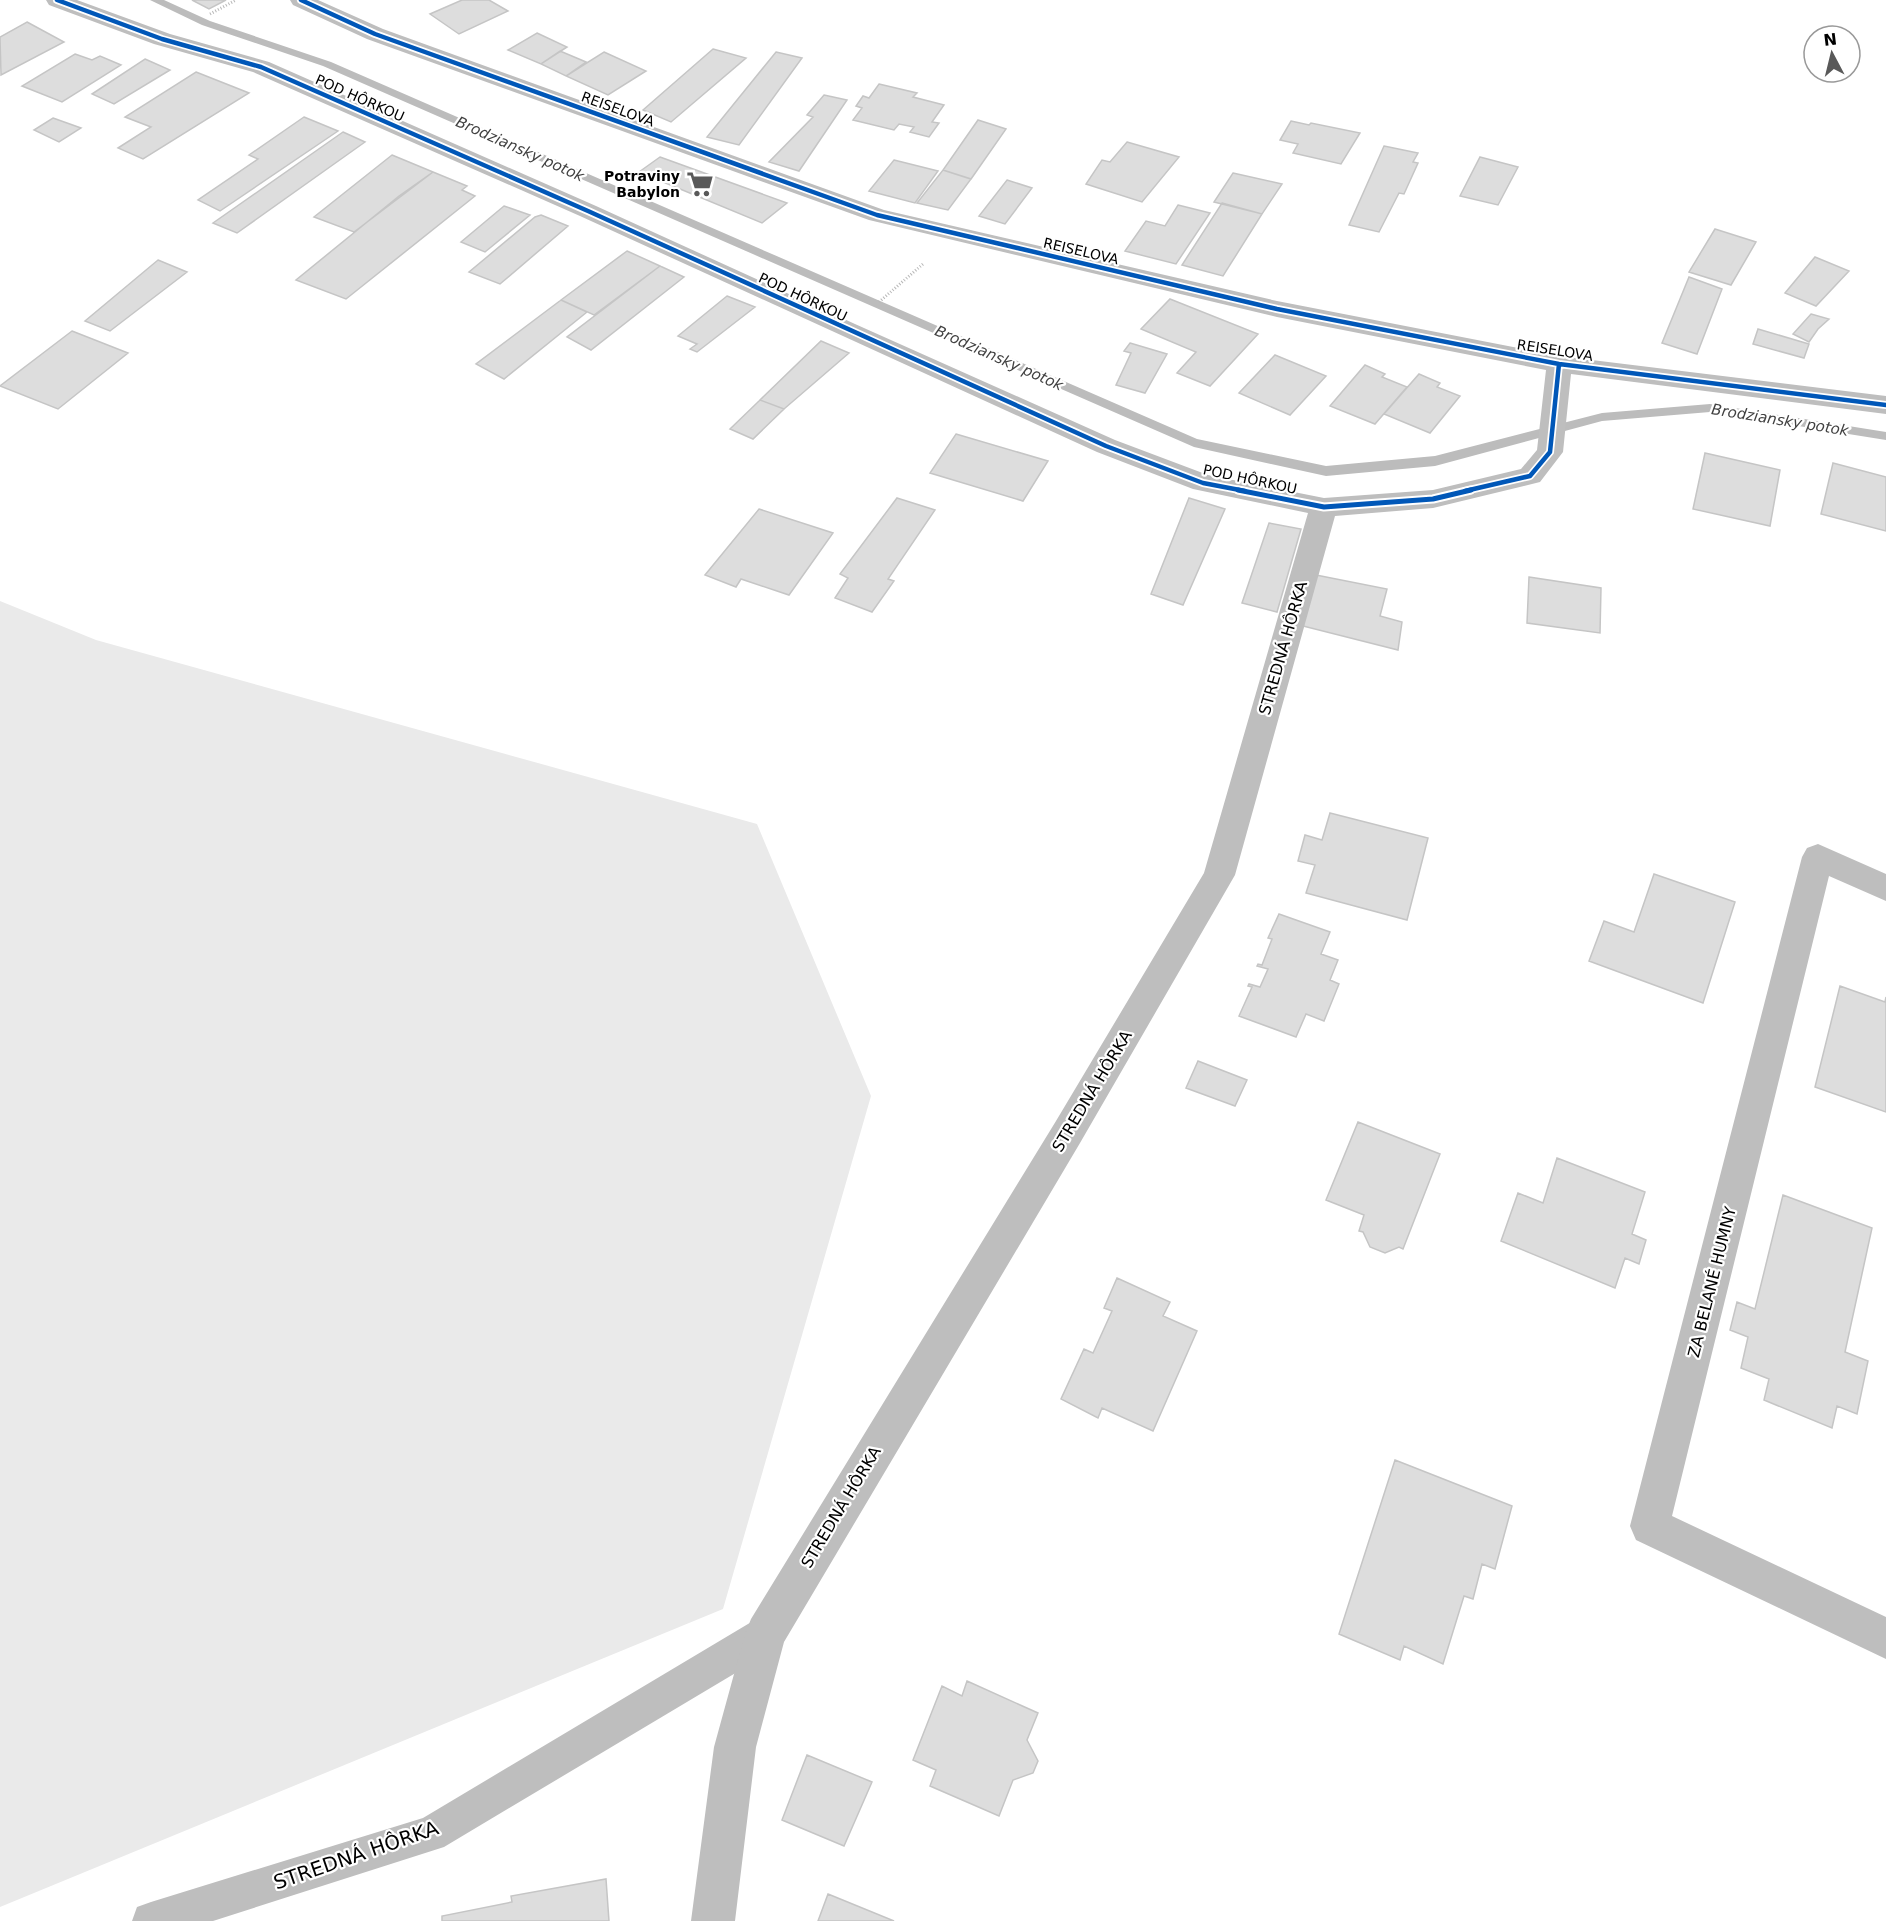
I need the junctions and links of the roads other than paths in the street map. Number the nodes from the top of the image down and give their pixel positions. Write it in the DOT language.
graph roads {
  1 [pos="57,0"];
  2 [pos="301,0"];
  3 [pos="1559,364"];
  4 [pos="1886,405"];
  5 [pos="1324,507"];
  6 [pos="1886,888"];
  7 [pos="766,1634"];
  8 [pos="1886,1638"];
  9 [pos="151,1921"];
  10 [pos="713,1921"];
  1 -- 5 [label="street, POD HÔRKOU"];
  2 -- 3 [label="street, REISELOVA"];
  3 -- 4 [label="street, REISELOVA"];
  3 -- 5 [label="street, POD HÔRKOU"];
  5 -- 7 [label="street, STREDNÁ HÔRKA"];
  6 -- 8 [label="street, ZA BELANÉ HUMNY"];
  7 -- 9 [label="lane, STREDNÁ HÔRKA"];
  7 -- 10 [label="street, STREDNÁ HÔRKA"];
}
